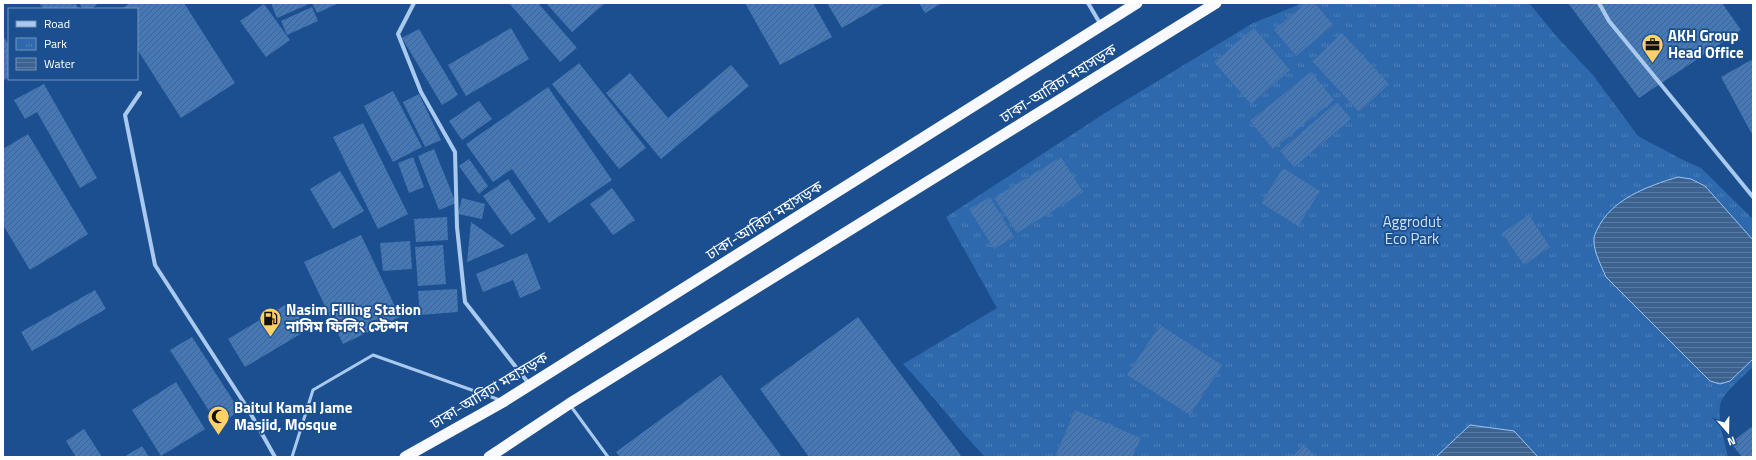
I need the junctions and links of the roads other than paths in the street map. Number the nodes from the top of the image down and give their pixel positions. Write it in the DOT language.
graph roads {
  1 [pos="414,3"];
  2 [pos="1088,3"];
  3 [pos="1137,3"];
  4 [pos="1216,3"];
  5 [pos="1599,3"];
  6 [pos="1101,25"];
  7 [pos="140,93"];
  8 [pos="1753,197"];
  9 [pos="530,385"];
  10 [pos="503,402"];
  11 [pos="569,404"];
  12 [pos="275,457"];
  13 [pos="292,457"];
  14 [pos="405,457"];
  15 [pos="489,457"];
  16 [pos="608,457"];
  1 -- 9 [label="street"];
  2 -- 6 [label="street"];
  3 -- 6 [label="highway, ঢাকা-আরিচা মহাসড়ক"];
  4 -- 11 [label="highway, ঢাকা-আরিচা মহাসড়ক"];
  5 -- 8 [label="street"];
  6 -- 9 [label="highway, ঢাকা-আরিচা মহাসড়ক"];
  7 -- 12 [label="street"];
  9 -- 10 [label="highway, ঢাকা-আরিচা মহাসড়ক"];
  10 -- 13 [label="lane"];
  10 -- 14 [label="highway, ঢাকা-আরিচা মহাসড়ক"];
  11 -- 15 [label="highway, ঢাকা-আরিচা মহাসড়ক"];
  11 -- 16 [label="lane"];
}
